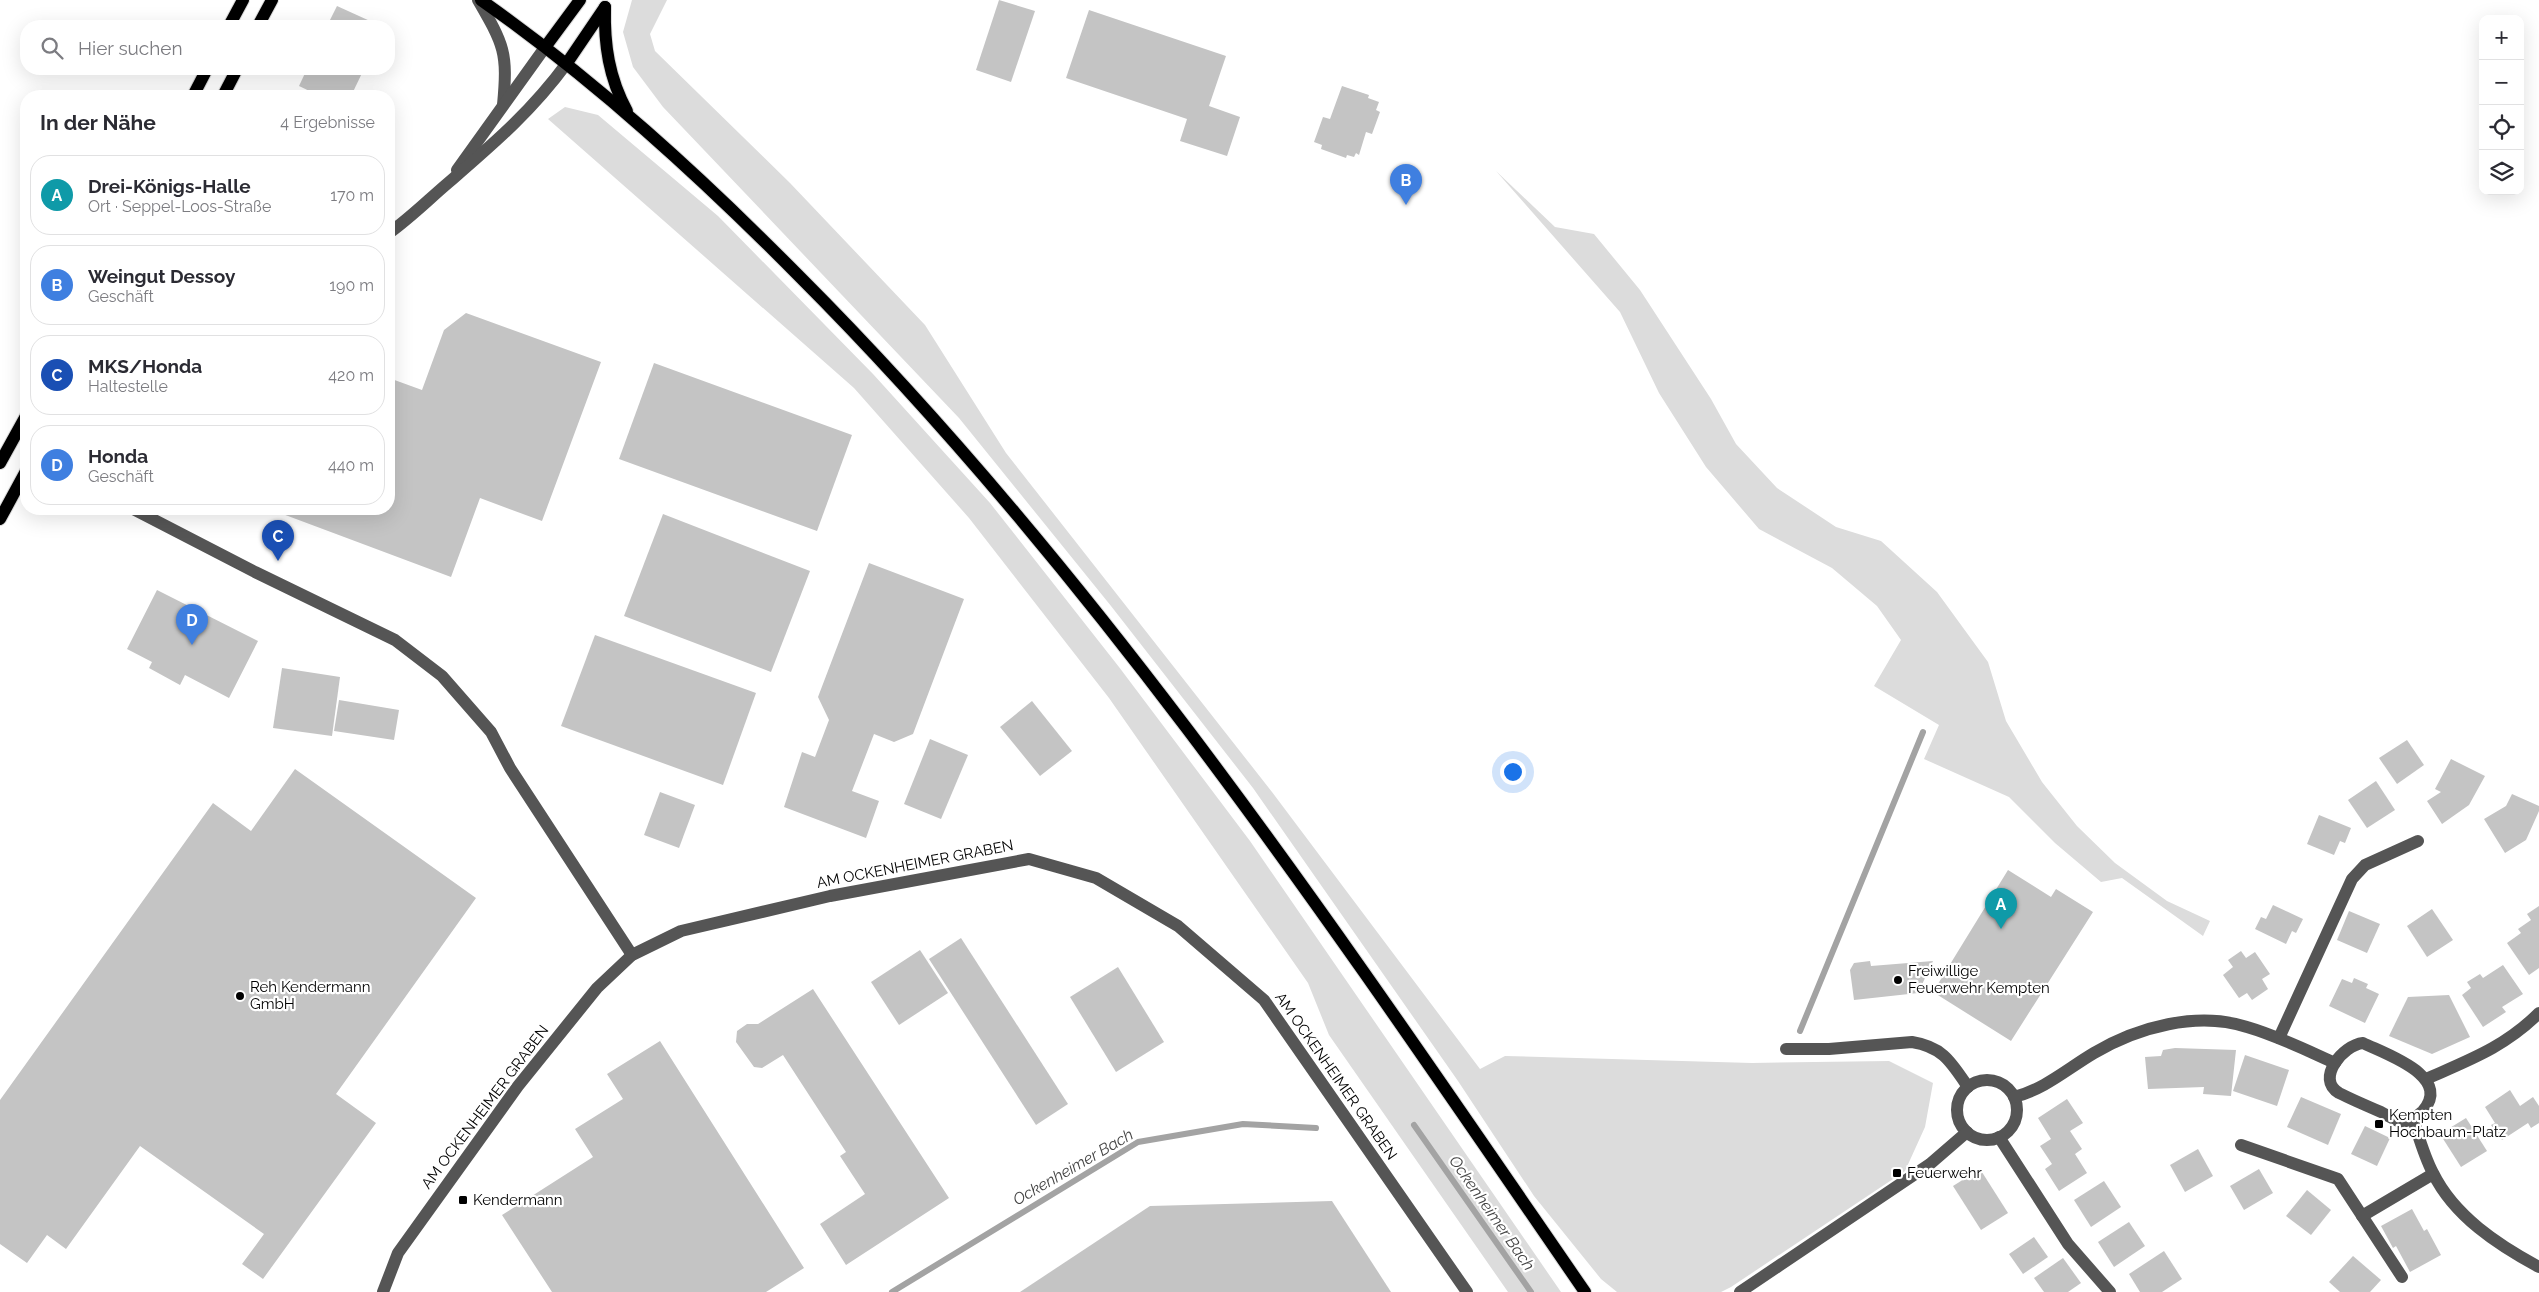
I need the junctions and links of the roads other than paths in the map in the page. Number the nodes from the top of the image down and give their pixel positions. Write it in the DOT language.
graph roads {
  1 [pos="243,0"];
  2 [pos="272,0"];
  3 [pos="480,0"];
  4 [pos="580,0"];
  5 [pos="606,4"];
  6 [pos="232,20"];
  7 [pos="261,20"];
  8 [pos="546,46"];
  9 [pos="567,63"];
  10 [pos="204,75"];
  11 [pos="234,75"];
  12 [pos="196,90"];
  13 [pos="226,90"];
  14 [pos="503,105"];
  15 [pos="631,117"];
  16 [pos="446,184"];
  17 [pos="395,228"];
  18 [pos="20,427"];
  19 [pos="0,463"];
  20 [pos="20,482"];
  21 [pos="145,515"];
  22 [pos="0,519"];
  23 [pos="2418,841"];
  24 [pos="632,955"];
  25 [pos="2539,1013"];
  26 [pos="2279,1038"];
  27 [pos="1786,1049"];
  28 [pos="2335,1063"];
  29 [pos="2426,1079"];
  30 [pos="1968,1087"];
  31 [pos="2014,1097"];
  32 [pos="2413,1119"];
  33 [pos="1967,1132"];
  34 [pos="1999,1137"];
  35 [pos="2241,1145"];
  36 [pos="2433,1174"];
  37 [pos="2362,1216"];
  38 [pos="2539,1267"];
  39 [pos="2402,1277"];
  40 [pos="383,1292"];
  41 [pos="1467,1292"];
  42 [pos="1585,1292"];
  43 [pos="1741,1292"];
  44 [pos="2110,1292"];
  1 -- 6 [label="main road"];
  2 -- 7 [label="main road"];
  3 -- 8 [label="main road"];
  3 -- 14 [label="street"];
  4 -- 8 [label="main road"];
  5 -- 9 [label="main road"];
  5 -- 15 [label="main road"];
  8 -- 9 [label="main road"];
  8 -- 14 [label="street"];
  9 -- 15 [label="main road"];
  9 -- 16 [label="street"];
  10 -- 12 [label="main road"];
  11 -- 13 [label="main road"];
  14 -- 16 [label="street"];
  15 -- 42 [label="main road"];
  16 -- 17 [label="street"];
  18 -- 19 [label="main road"];
  20 -- 22 [label="main road"];
  21 -- 24 [label="street"];
  23 -- 26 [label="street"];
  24 -- 40 [label="street, AM OCKENHEIMER GRABEN"];
  24 -- 41 [label="street, AM OCKENHEIMER GRABEN"];
  25 -- 29 [label="street"];
  26 -- 28 [label="street"];
  26 -- 31 [label="street"];
  27 -- 30 [label="street"];
  28 -- 29 [label="street"];
  28 -- 32 [label="street"];
  29 -- 32 [label="street"];
  30 -- 31 [label="street"];
  30 -- 33 [label="street"];
  31 -- 34 [label="street"];
  32 -- 36 [label="street"];
  33 -- 34 [label="street"];
  33 -- 43 [label="street"];
  34 -- 44 [label="street"];
  35 -- 37 [label="street"];
  36 -- 37 [label="street"];
  36 -- 38 [label="street"];
  37 -- 39 [label="street"];
}
